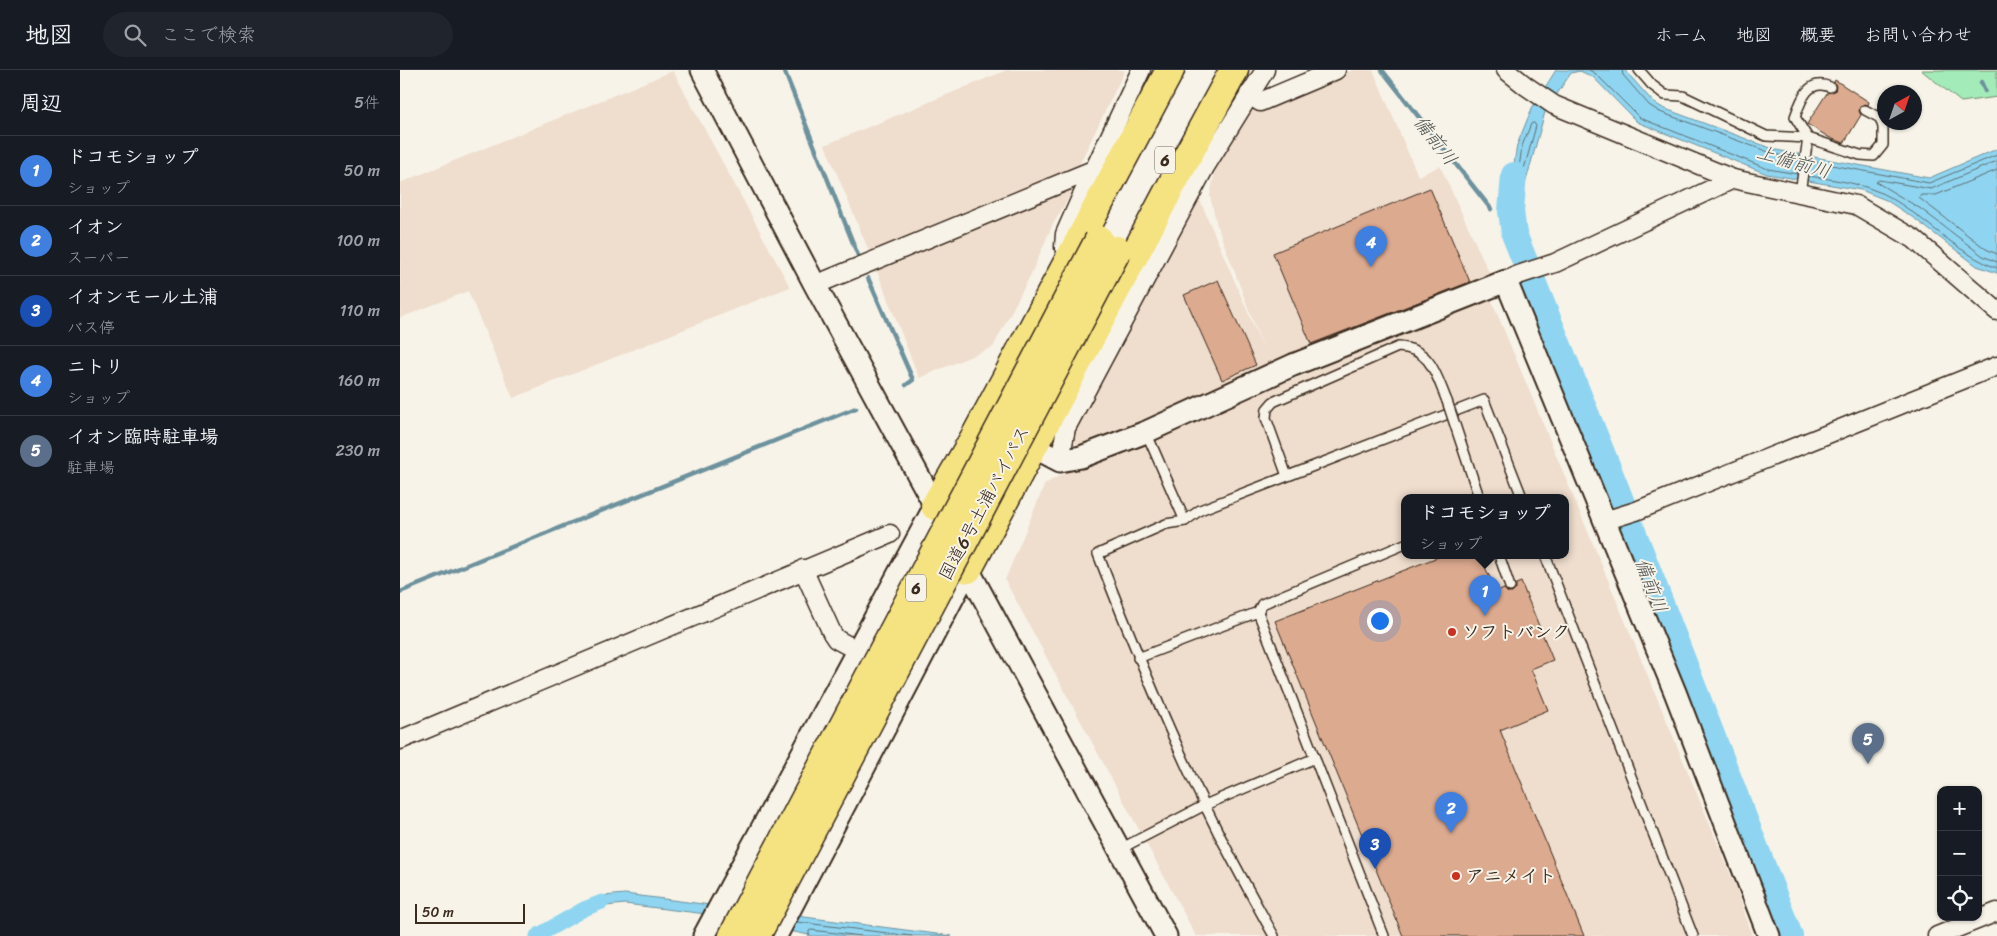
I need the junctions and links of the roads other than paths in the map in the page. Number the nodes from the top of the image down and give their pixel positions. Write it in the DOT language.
graph roads {
  1 [pos="702,70"];
  2 [pos="1140,70"];
  3 [pos="1170,70"];
  4 [pos="1188,70"];
  5 [pos="1213,70"];
  6 [pos="1234,70"];
  7 [pos="1265,70"];
  8 [pos="1336,70"];
  9 [pos="1506,70"];
  10 [pos="1639,70"];
  11 [pos="1830,87"];
  12 [pos="1249,94"];
  13 [pos="1865,110"];
  14 [pos="1808,138"];
  15 [pos="1093,170"];
  16 [pos="1733,179"];
  17 [pos="1800,189"];
  18 [pos="1108,245"];
  19 [pos="1069,259"];
  20 [pos="1512,278"];
  21 [pos="816,285"];
  22 [pos="1997,311"];
  23 [pos="1997,366"];
  24 [pos="1146,432"];
  25 [pos="976,435"];
  26 [pos="1033,448"];
  27 [pos="1060,461"];
  28 [pos="1287,476"];
  29 [pos="1479,494"];
  30 [pos="1521,494"];
  31 [pos="935,506"];
  32 [pos="1611,519"];
  33 [pos="1185,522"];
  34 [pos="890,534"];
  35 [pos="1401,546"];
  36 [pos="1500,559"];
  37 [pos="1547,559"];
  38 [pos="803,570"];
  39 [pos="968,570"];
  40 [pos="1510,587"];
  41 [pos="1258,612"];
  42 [pos="858,651"];
  43 [pos="1138,658"];
  44 [pos="910,680"];
  45 [pos="400,740"];
  46 [pos="1315,758"];
  47 [pos="1205,805"];
  48 [pos="1120,849"];
  49 [pos="1997,912"];
  50 [pos="704,936"];
  51 [pos="733,936"];
  52 [pos="756,936"];
  53 [pos="776,936"];
  54 [pos="1166,936"];
  55 [pos="1274,936"];
  56 [pos="1384,936"];
  57 [pos="1693,936"];
  58 [pos="1769,936"];
  59 [pos="1937,936"];
  1 -- 21 [label="street"];
  2 -- 15 [label="street"];
  3 -- 19 [label="highway"];
  4 -- 18 [label="highway, 国道6号土浦バイパス / 6"];
  5 -- 18 [label="highway, 国道6号土浦バイパス / 6"];
  6 -- 26 [label="highway"];
  7 -- 12 [label="street"];
  8 -- 12 [label="street"];
  9 -- 16 [label="street"];
  10 -- 14 [label="lane"];
  11 -- 14 [label="lane"];
  12 -- 27 [label="street"];
  13 -- 14 [label="lane"];
  14 -- 17 [label="lane"];
  15 -- 19 [label="street"];
  15 -- 21 [label="street"];
  16 -- 17 [label="street"];
  16 -- 20 [label="street"];
  17 -- 22 [label="street"];
  18 -- 51 [label="highway, 国道6号土浦バイパス / 6, bridge"];
  18 -- 52 [label="highway, 国道6号土浦バイパス / 6, bridge"];
  19 -- 25 [label="highway"];
  20 -- 24 [label="street"];
  20 -- 32 [label="street"];
  21 -- 31 [label="street"];
  23 -- 32 [label="street"];
  24 -- 27 [label="street"];
  24 -- 33 [label="lane"];
  25 -- 26 [label="street"];
  25 -- 31 [label="highway"];
  26 -- 27 [label="street"];
  26 -- 39 [label="highway"];
  28 -- 29 [label="lane, bridge"];
  28 -- 30 [label="lane"];
  28 -- 33 [label="lane"];
  31 -- 39 [label="street"];
  31 -- 42 [label="street"];
  32 -- 58 [label="street"];
  33 -- 43 [label="lane"];
  34 -- 38 [label="street"];
  35 -- 41 [label="lane"];
  36 -- 40 [label="lane"];
  37 -- 57 [label="lane"];
  38 -- 42 [label="street"];
  38 -- 45 [label="street"];
  39 -- 44 [label="street"];
  39 -- 48 [label="street"];
  41 -- 43 [label="lane"];
  41 -- 46 [label="lane"];
  42 -- 44 [label="street"];
  42 -- 50 [label="street"];
  43 -- 47 [label="lane"];
  44 -- 53 [label="street"];
  46 -- 47 [label="lane"];
  46 -- 56 [label="lane"];
  47 -- 48 [label="lane"];
  47 -- 55 [label="lane"];
  48 -- 54 [label="street"];
  49 -- 59 [label="street"];
}
